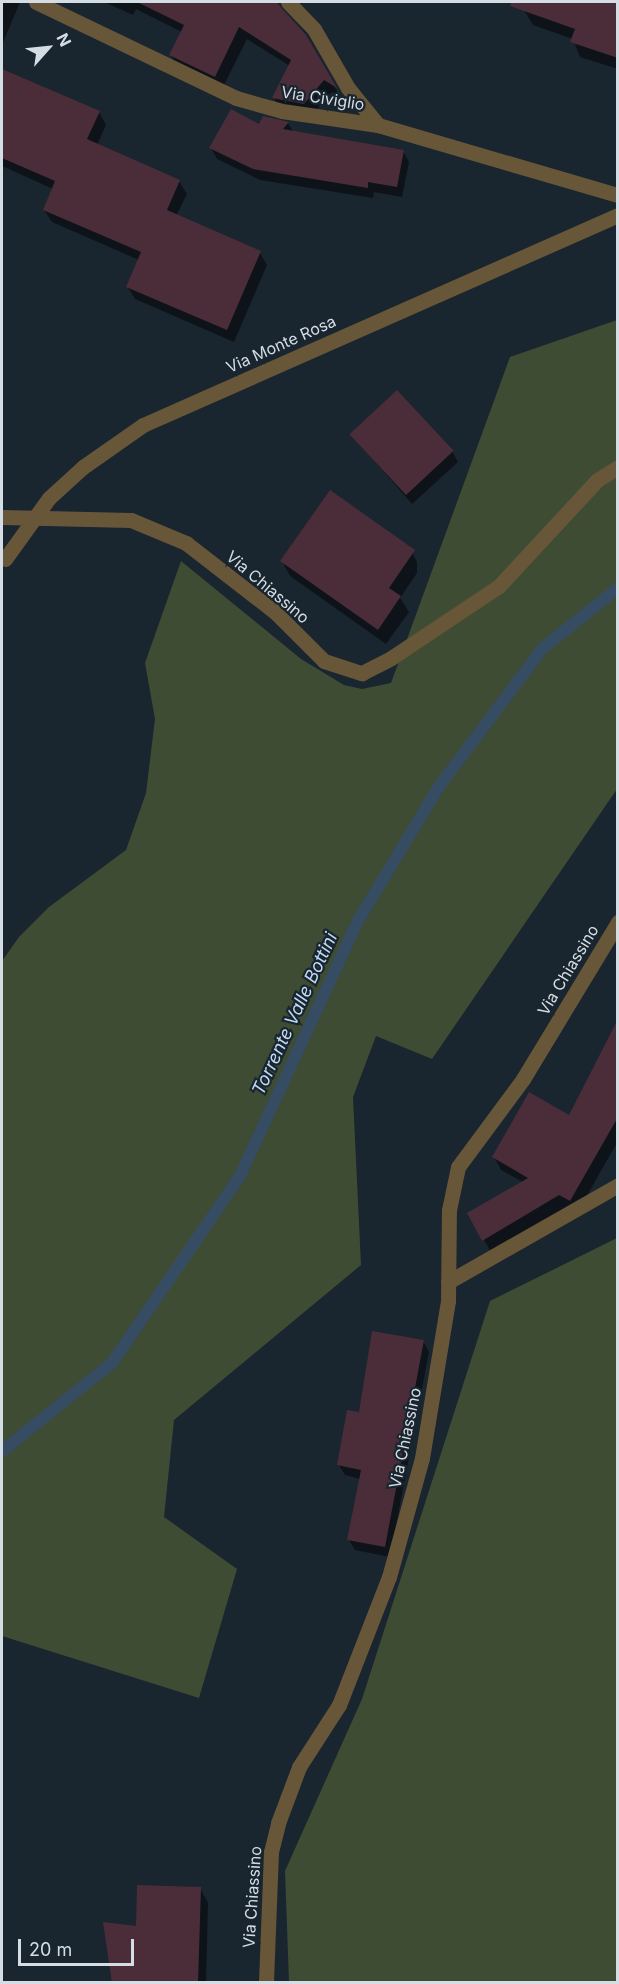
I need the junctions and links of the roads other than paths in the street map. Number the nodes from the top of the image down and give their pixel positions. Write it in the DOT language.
graph roads {
  1 [pos="36,2"];
  2 [pos="288,2"];
  3 [pos="378,125"];
  4 [pos="618,195"];
  5 [pos="618,215"];
  6 [pos="618,467"];
  7 [pos="2,518"];
  8 [pos="3,562"];
  9 [pos="618,922"];
  10 [pos="618,1185"];
  11 [pos="448,1282"];
  12 [pos="266,1983"];
  1 -- 3 [label="street, Via Civiglio"];
  2 -- 3 [label="street"];
  3 -- 4 [label="street, Via Civiglio"];
  5 -- 8 [label="street, Via Monte Rosa, bridge"];
  6 -- 7 [label="street, Via Chiassino"];
  9 -- 11 [label="street, Via Chiassino"];
  10 -- 11 [label="street"];
  11 -- 12 [label="street, Via Chiassino"];
}
